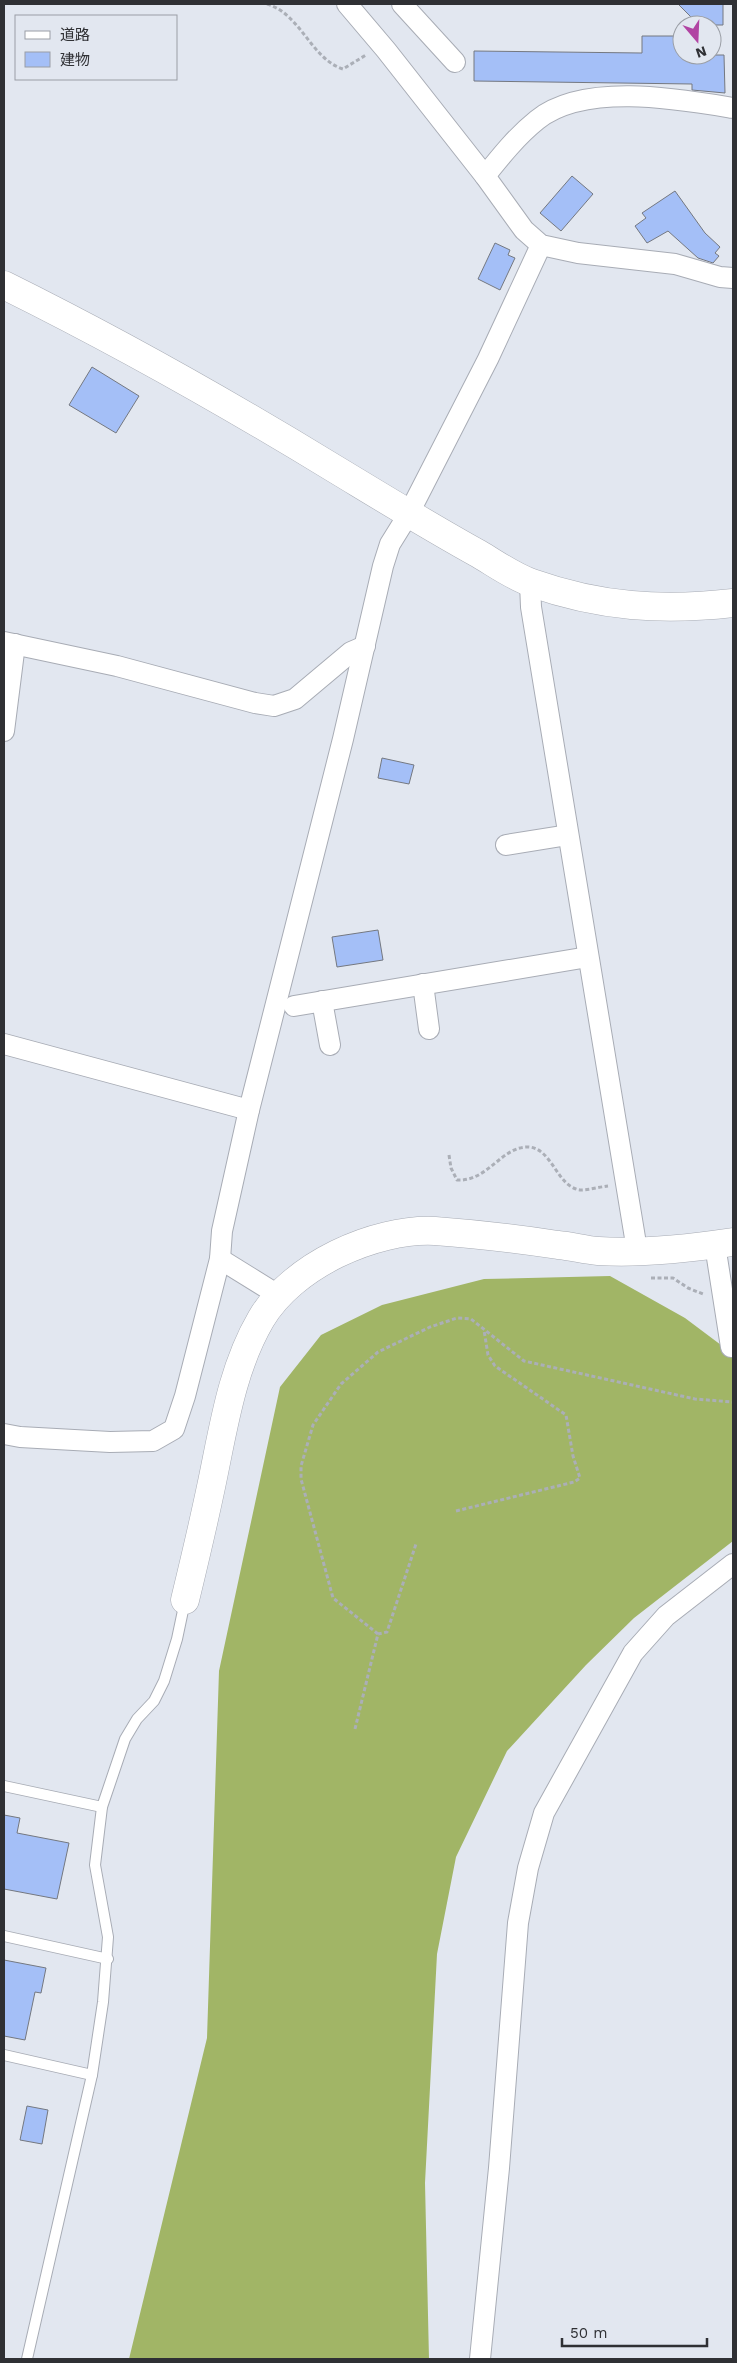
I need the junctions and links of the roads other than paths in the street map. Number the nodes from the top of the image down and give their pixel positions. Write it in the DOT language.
graph roads {
  1 [pos="347,4"];
  2 [pos="402,4"];
  3 [pos="455,62"];
  4 [pos="733,108"];
  5 [pos="485,176"];
  6 [pos="541,245"];
  7 [pos="733,278"];
  8 [pos="4,285"];
  9 [pos="408,515"];
  10 [pos="530,583"];
  11 [pos="733,603"];
  12 [pos="9,643"];
  13 [pos="365,646"];
  14 [pos="4,731"];
  15 [pos="568,835"];
  16 [pos="506,845"];
  17 [pos="588,957"];
  18 [pos="423,984"];
  19 [pos="322,1001"];
  20 [pos="294,1006"];
  21 [pos="430,1029"];
  22 [pos="4,1044"];
  23 [pos="330,1045"];
  24 [pos="249,1110"];
  25 [pos="724,1244"];
  26 [pos="637,1250"];
  27 [pos="220,1259"];
  28 [pos="278,1295"];
  29 [pos="731,1348"];
  30 [pos="4,1434"];
  31 [pos="733,1564"];
  32 [pos="185,1600"];
  33 [pos="4,1786"];
  34 [pos="102,1807"];
  35 [pos="4,1936"];
  36 [pos="108,1959"];
  37 [pos="4,2055"];
  38 [pos="92,2075"];
  39 [pos="27,2359"];
  40 [pos="480,2359"];
  1 -- 5 [label="street"];
  2 -- 3 [label="street"];
  4 -- 5 [label="street"];
  5 -- 6 [label="street"];
  6 -- 7 [label="street"];
  6 -- 9 [label="street"];
  8 -- 9 [label="street"];
  9 -- 10 [label="street"];
  9 -- 13 [label="street"];
  10 -- 11 [label="street"];
  10 -- 15 [label="street"];
  12 -- 13 [label="street"];
  12 -- 14 [label="street"];
  13 -- 24 [label="street"];
  15 -- 16 [label="street"];
  15 -- 17 [label="street"];
  17 -- 18 [label="street"];
  17 -- 26 [label="street"];
  18 -- 19 [label="street"];
  18 -- 21 [label="street"];
  19 -- 20 [label="street"];
  19 -- 23 [label="street"];
  22 -- 24 [label="street"];
  24 -- 27 [label="street"];
  25 -- 26 [label="street"];
  25 -- 29 [label="street"];
  26 -- 28 [label="street"];
  27 -- 28 [label="street"];
  27 -- 30 [label="street"];
  28 -- 32 [label="street"];
  31 -- 40 [label="street"];
  32 -- 34 [label="lane"];
  33 -- 34 [label="lane"];
  34 -- 36 [label="lane"];
  35 -- 36 [label="lane"];
  36 -- 38 [label="lane"];
  37 -- 38 [label="lane"];
  38 -- 39 [label="lane"];
}
